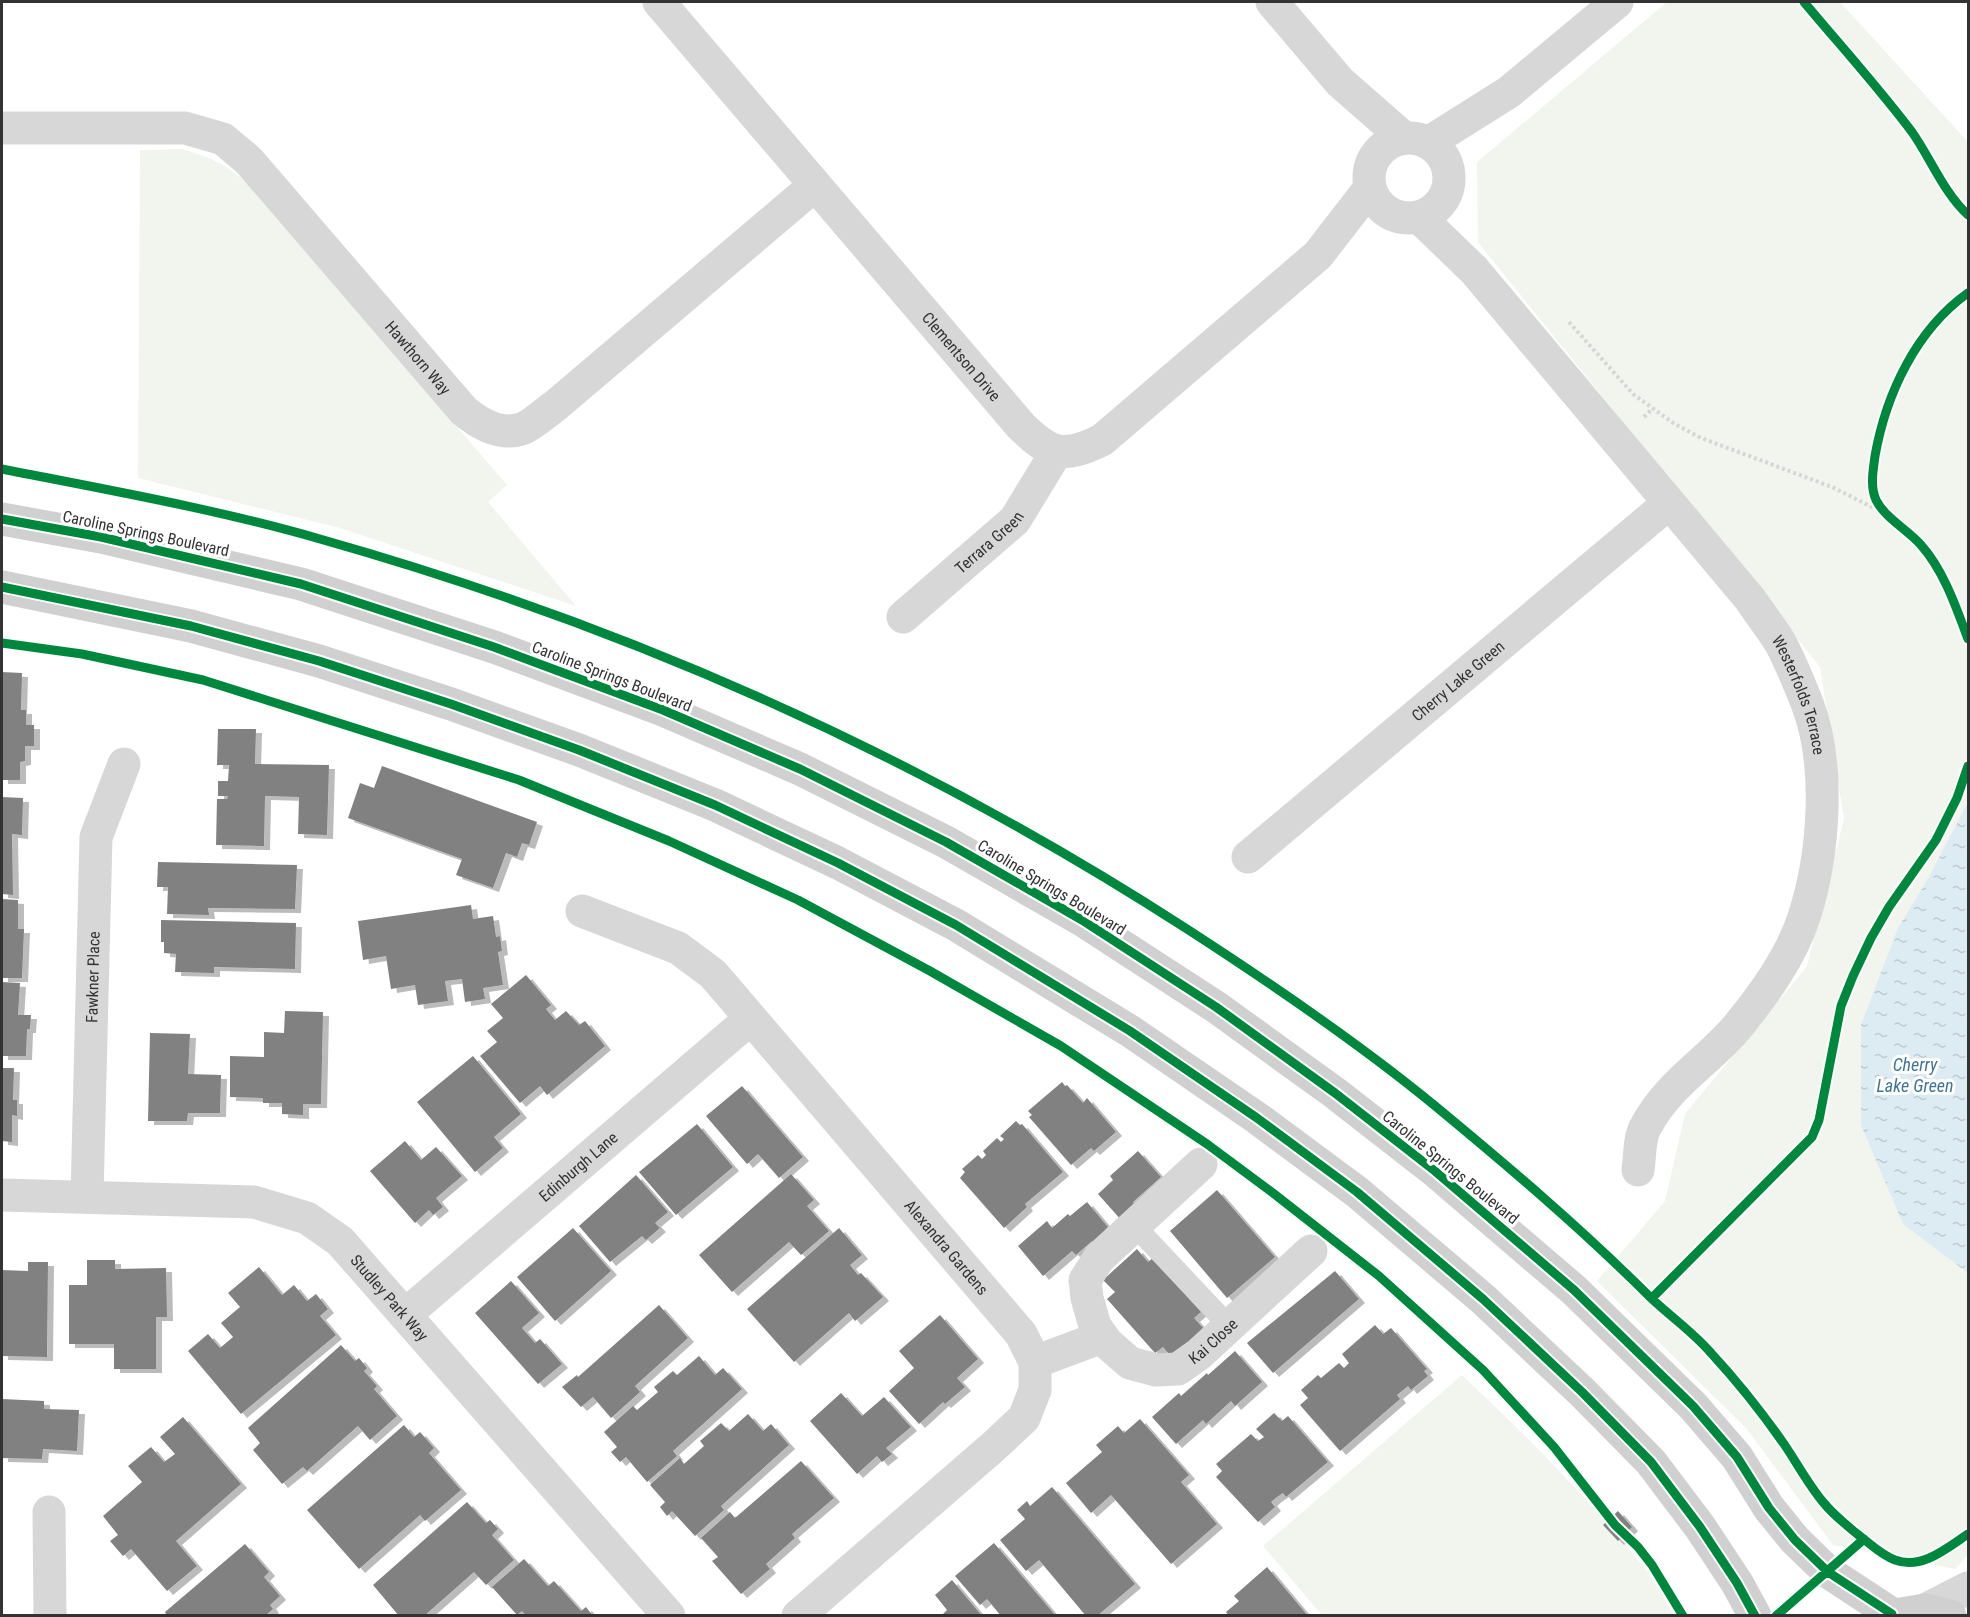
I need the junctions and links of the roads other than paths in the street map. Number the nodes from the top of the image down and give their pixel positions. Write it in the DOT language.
graph roads {
  1 [pos="659,2"];
  2 [pos="1272,2"];
  3 [pos="1617,2"];
  4 [pos="1340,82"];
  5 [pos="1509,92"];
  6 [pos="2,128"];
  7 [pos="1416,140"];
  8 [pos="1376,155"];
  9 [pos="815,185"];
  10 [pos="1369,189"];
  11 [pos="1427,201"];
  12 [pos="1318,255"];
  13 [pos="1057,451"];
  14 [pos="1669,503"];
  15 [pos="2,519"];
  16 [pos="2,587"];
  17 [pos="903,617"];
  18 [pos="124,764"];
  19 [pos="1248,857"];
  20 [pos="582,911"];
  21 [pos="750,1019"];
  22 [pos="1201,1164"];
  23 [pos="1638,1170"];
  24 [pos="2,1195"];
  25 [pos="87,1196"];
  26 [pos="1134,1225"];
  27 [pos="1311,1251"];
  28 [pos="405,1315"];
  29 [pos="1229,1326"];
  30 [pos="1102,1337"];
  31 [pos="1035,1362"];
  32 [pos="49,1512"];
  33 [pos="1968,1587"];
  34 [pos="1937,1613"];
  35 [pos="1891,1615"];
  36 [pos="50,1616"];
  37 [pos="669,1616"];
  38 [pos="798,1616"];
  39 [pos="1755,1616"];
  1 -- 9 [label="street, Clementson Drive"];
  2 -- 4 [label="street"];
  3 -- 5 [label="street"];
  4 -- 7 [label="street"];
  4 -- 8 [label="street"];
  5 -- 7 [label="street"];
  5 -- 11 [label="street"];
  6 -- 9 [label="street, Hawthorn Way"];
  7 -- 8 [label="street"];
  7 -- 11 [label="street"];
  8 -- 10 [label="street"];
  9 -- 13 [label="street, Clementson Drive"];
  10 -- 11 [label="street"];
  10 -- 12 [label="street"];
  11 -- 12 [label="street"];
  11 -- 14 [label="street, Westerfolds Terrace"];
  12 -- 13 [label="street"];
  13 -- 17 [label="street, Terrara Green"];
  14 -- 19 [label="street, Cherry Lake Green"];
  14 -- 23 [label="street, Westerfolds Terrace"];
  15 -- 35 [label="main road, Caroline Springs Boulevard"];
  16 -- 39 [label="main road"];
  18 -- 25 [label="street, Fawkner Place"];
  20 -- 21 [label="street, Alexandra Gardens"];
  21 -- 28 [label="street, Edinburgh Lane"];
  21 -- 31 [label="street, Alexandra Gardens"];
  22 -- 26 [label="street, Kai Close"];
  24 -- 25 [label="street, Studley Park Way"];
  25 -- 28 [label="street, Studley Park Way"];
  26 -- 29 [label="lane"];
  26 -- 30 [label="street, Kai Close"];
  27 -- 29 [label="street, Kai Close"];
  28 -- 37 [label="street, Studley Park Way"];
  29 -- 30 [label="street, Kai Close"];
  30 -- 31 [label="street"];
  31 -- 38 [label="street, Alexandra Gardens"];
  32 -- 36 [label="street"];
  33 -- 34 [label="street"];
  34 -- 35 [label="main road"];
}
